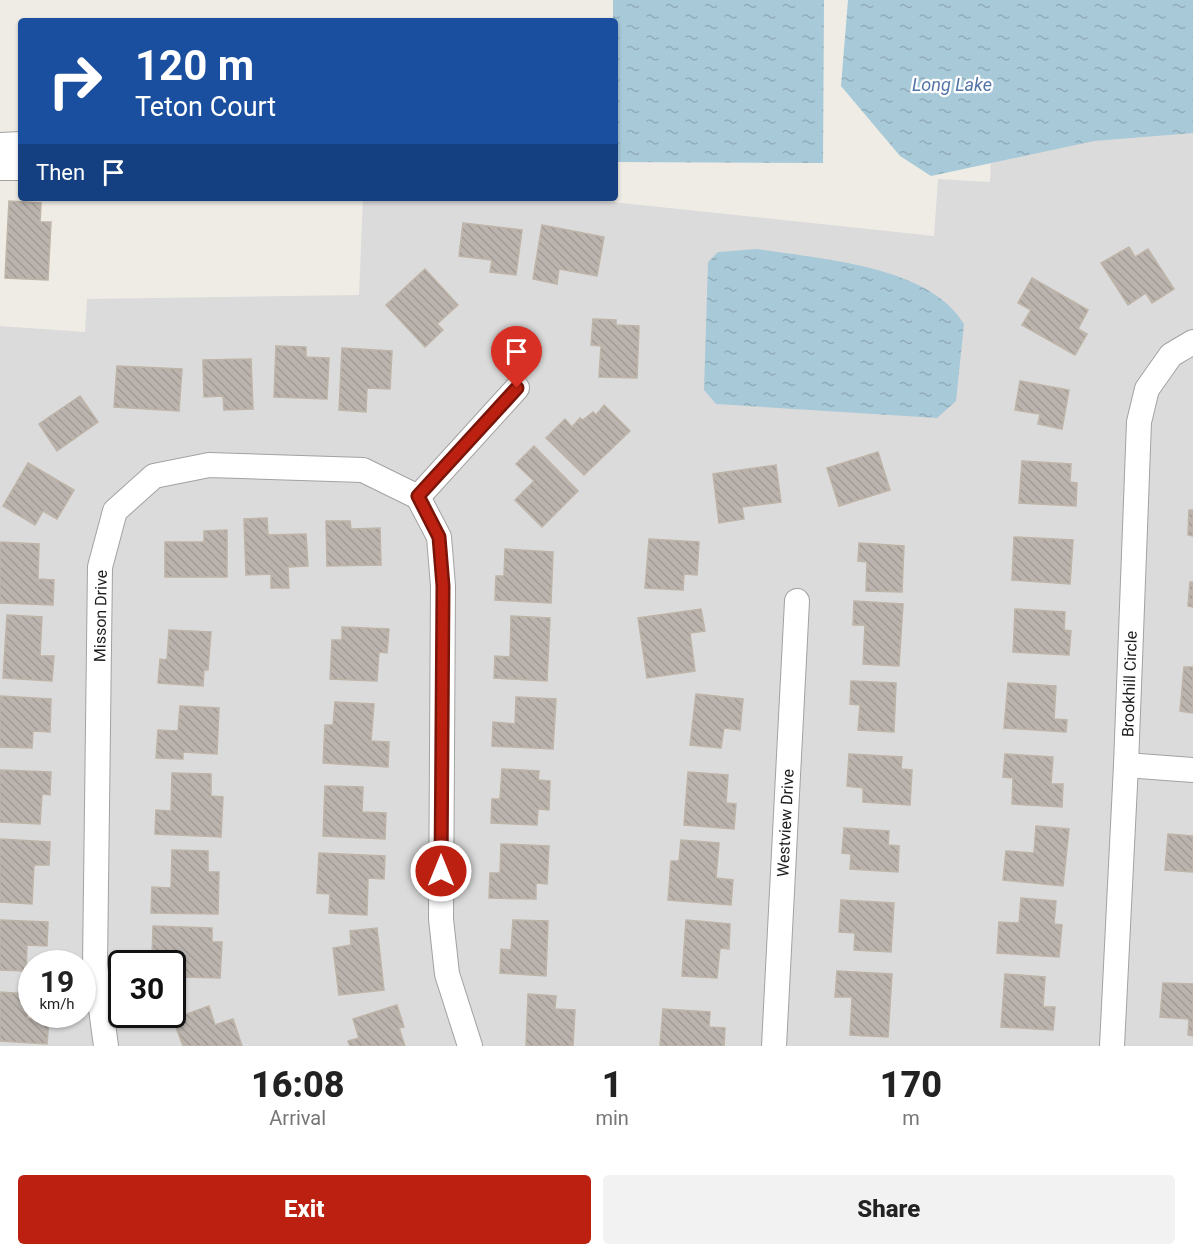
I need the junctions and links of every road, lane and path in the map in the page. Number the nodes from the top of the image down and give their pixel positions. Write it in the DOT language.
graph roads {
  1 [pos="18,144"];
  2 [pos="0,145"];
  3 [pos="0,168"];
  4 [pos="18,168"];
  5 [pos="1193,342"];
  6 [pos="517,388"];
  7 [pos="418,496"];
  8 [pos="797,601"];
  9 [pos="1125,765"];
  10 [pos="1193,770"];
  11 [pos="106,1046"];
  12 [pos="470,1046"];
  13 [pos="774,1046"];
  14 [pos="1112,1046"];
  1 -- 2 [label="street"];
  3 -- 4 [label="street"];
  5 -- 9 [label="street, Brookhill Circle"];
  6 -- 7 [label="street"];
  7 -- 11 [label="street, Misson Drive"];
  7 -- 12 [label="street"];
  8 -- 13 [label="street, Westview Drive"];
  9 -- 10 [label="street"];
  9 -- 14 [label="street, Brookhill Circle"];
}
